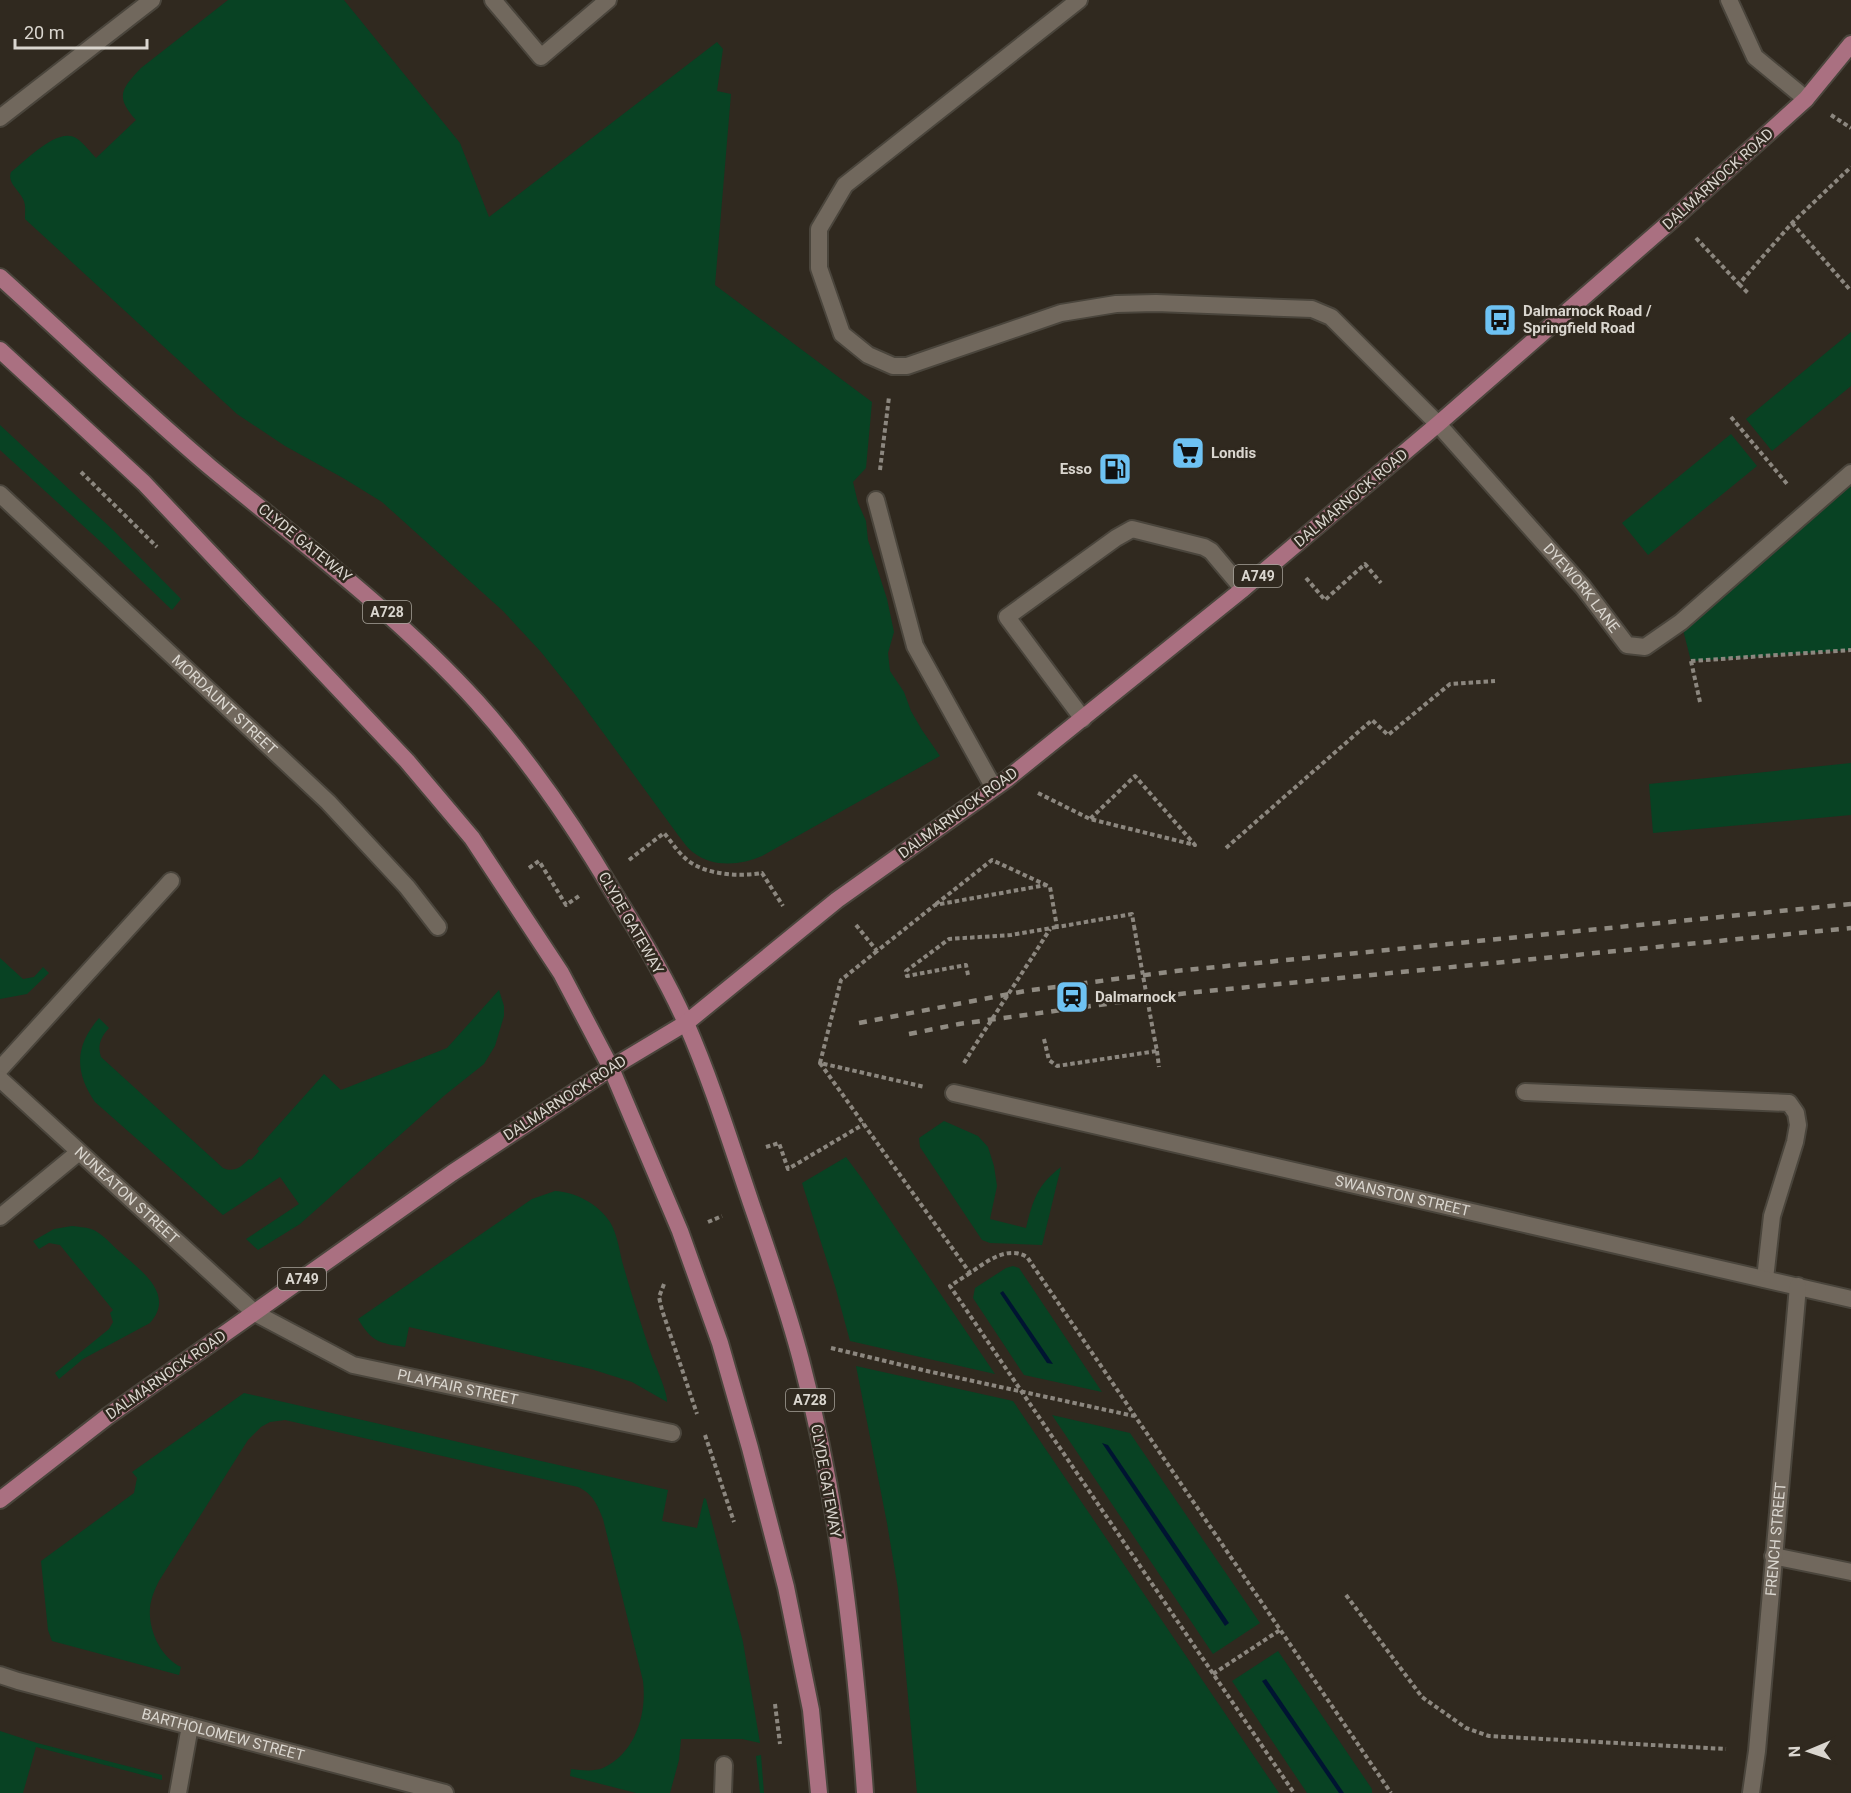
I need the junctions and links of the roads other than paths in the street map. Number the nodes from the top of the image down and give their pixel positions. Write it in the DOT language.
graph roads {
  1 [pos="152,0"];
  2 [pos="493,0"];
  3 [pos="608,0"];
  4 [pos="1078,0"];
  5 [pos="1729,0"];
  6 [pos="1851,44"];
  7 [pos="1806,99"];
  8 [pos="0,118"];
  9 [pos="0,277"];
  10 [pos="0,350"];
  11 [pos="1438,424"];
  12 [pos="1851,473"];
  13 [pos="0,494"];
  14 [pos="876,500"];
  15 [pos="1244,589"];
  16 [pos="1083,719"];
  17 [pos="1001,783"];
  18 [pos="171,881"];
  19 [pos="438,927"];
  20 [pos="686,1023"];
  21 [pos="611,1068"];
  22 [pos="0,1069"];
  23 [pos="0,1079"];
  24 [pos="1525,1092"];
  25 [pos="954,1093"];
  26 [pos="79,1152"];
  27 [pos="0,1217"];
  28 [pos="1765,1279"];
  29 [pos="1798,1286"];
  30 [pos="1851,1299"];
  31 [pos="255,1313"];
  32 [pos="672,1433"];
  33 [pos="0,1500"];
  34 [pos="1773,1556"];
  35 [pos="1851,1572"];
  36 [pos="0,1675"];
  37 [pos="190,1726"];
  38 [pos="724,1765"];
  39 [pos="178,1793"];
  40 [pos="445,1793"];
  41 [pos="723,1793"];
  42 [pos="819,1793"];
  43 [pos="865,1793"];
  44 [pos="1751,1793"];
  1 -- 8 [label="street"];
  2 -- 3 [label="street"];
  4 -- 11 [label="street, DYEWORK LANE"];
  5 -- 7 [label="street"];
  6 -- 7 [label="main road, DALMARNOCK ROAD / A749"];
  7 -- 11 [label="main road, DALMARNOCK ROAD / A749"];
  9 -- 20 [label="main road, CLYDE GATEWAY / A728"];
  10 -- 21 [label="main road"];
  11 -- 12 [label="street, DYEWORK LANE"];
  11 -- 15 [label="main road, DALMARNOCK ROAD / A749"];
  13 -- 19 [label="street, MORDAUNT STREET"];
  14 -- 17 [label="street"];
  15 -- 16 [label="main road, DALMARNOCK ROAD / A749"];
  15 -- 16 [label="street"];
  16 -- 17 [label="main road, DALMARNOCK ROAD / A749"];
  17 -- 20 [label="main road, DALMARNOCK ROAD / A749"];
  18 -- 22 [label="street"];
  20 -- 21 [label="main road, DALMARNOCK ROAD / A749"];
  20 -- 43 [label="main road, CLYDE GATEWAY / A728"];
  21 -- 31 [label="main road, DALMARNOCK ROAD / A749"];
  21 -- 42 [label="main road"];
  23 -- 26 [label="street, NUNEATON STREET"];
  24 -- 28 [label="street"];
  25 -- 28 [label="street, SWANSTON STREET"];
  26 -- 27 [label="street"];
  26 -- 31 [label="street, NUNEATON STREET"];
  28 -- 29 [label="street, SWANSTON STREET"];
  29 -- 30 [label="street, SWANSTON STREET"];
  29 -- 34 [label="street, FRENCH STREET"];
  31 -- 32 [label="street, PLAYFAIR STREET"];
  31 -- 33 [label="main road, DALMARNOCK ROAD / A749"];
  34 -- 35 [label="street"];
  34 -- 44 [label="street, FRENCH STREET"];
  36 -- 37 [label="street, BARTHOLOMEW STREET"];
  37 -- 39 [label="street"];
  37 -- 40 [label="street, BARTHOLOMEW STREET"];
  38 -- 41 [label="street"];
}
